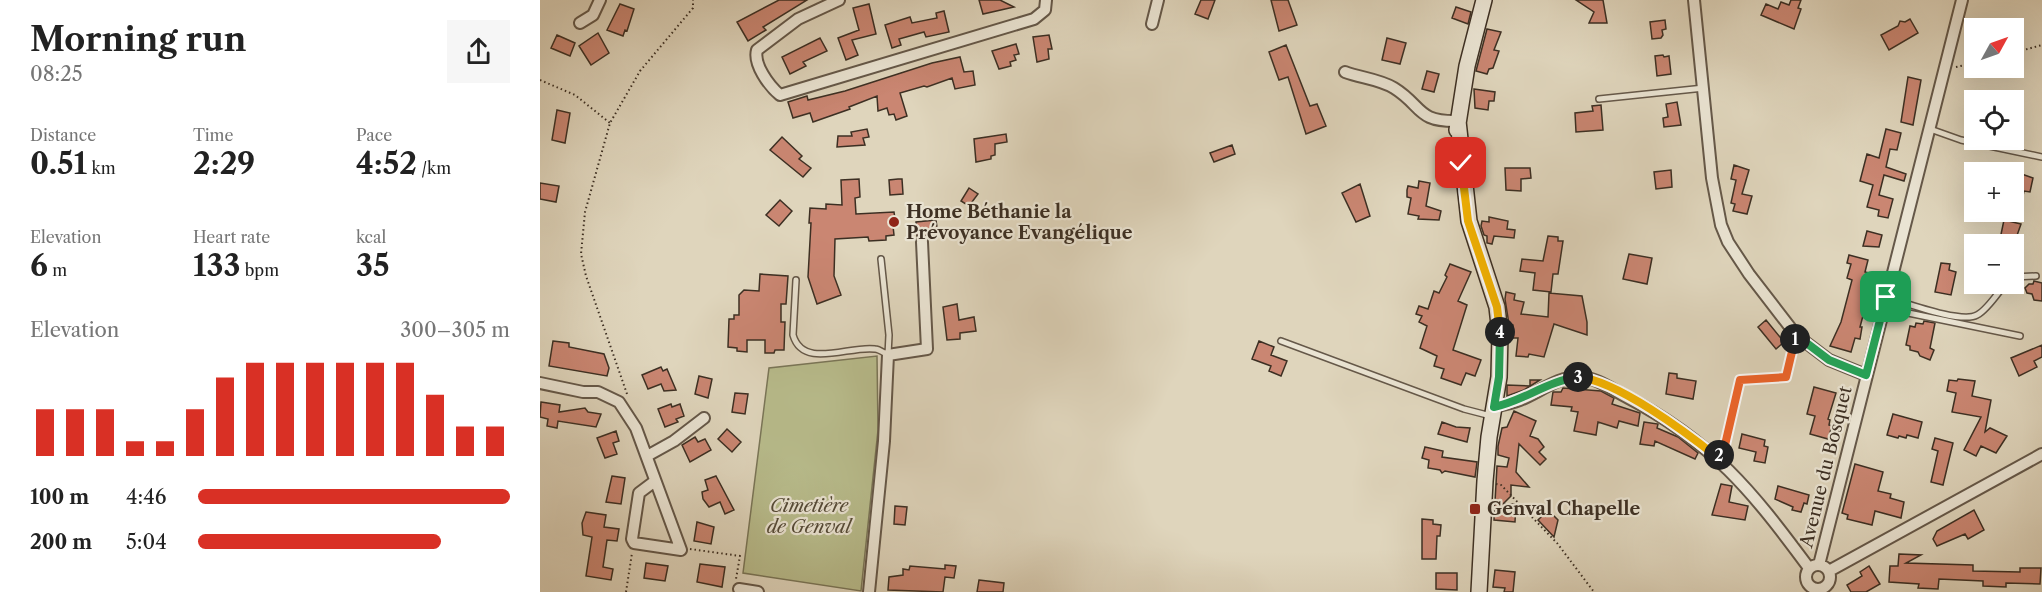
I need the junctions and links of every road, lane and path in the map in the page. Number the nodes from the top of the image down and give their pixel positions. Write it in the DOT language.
graph roads {
  1 [pos="600,0"];
  2 [pos="693,0"];
  3 [pos="839,0"];
  4 [pos="1046,0"];
  5 [pos="1158,0"];
  6 [pos="1484,0"];
  7 [pos="1694,0"];
  8 [pos="1962,0"];
  9 [pos="580,23"];
  10 [pos="1152,24"];
  11 [pos="2042,45"];
  12 [pos="2024,50"];
  13 [pos="1964,66"];
  14 [pos="1946,70"];
  15 [pos="1345,72"];
  16 [pos="540,80"];
  17 [pos="1704,88"];
  18 [pos="1599,99"];
  19 [pos="1458,121"];
  20 [pos="610,123"];
  21 [pos="1929,129"];
  22 [pos="2042,157"];
  23 [pos="921,242"];
  24 [pos="881,259"];
  25 [pos="2036,276"];
  26 [pos="2024,277"];
  27 [pos="796,280"];
  28 [pos="1996,294"];
  29 [pos="1885,303"];
  30 [pos="1796,335"];
  31 [pos="2020,336"];
  32 [pos="1281,341"];
  33 [pos="888,355"];
  34 [pos="1866,375"];
  35 [pos="540,383"];
  36 [pos="624,407"];
  37 [pos="1493,412"];
  38 [pos="704,418"];
  39 [pos="2042,454"];
  40 [pos="647,456"];
  41 [pos="1717,457"];
  42 [pos="655,481"];
  43 [pos="1485,481"];
  44 [pos="634,543"];
  45 [pos="681,550"];
  46 [pos="1814,566"];
  47 [pos="1829,571"];
  48 [pos="1804,588"];
  49 [pos="739,589"];
  50 [pos="1821,591"];
  51 [pos="626,592"];
  52 [pos="758,592"];
  53 [pos="869,592"];
  54 [pos="1479,592"];
  55 [pos="1594,592"];
  1 -- 9 [label="street"];
  2 -- 20 [label="path"];
  3 -- 4 [label="street"];
  5 -- 10 [label="street"];
  6 -- 19 [label="main road"];
  7 -- 17 [label="street"];
  8 -- 14 [label="street, Avenue du Bosquet"];
  11 -- 12 [label="path"];
  13 -- 14 [label="path"];
  14 -- 21 [label="street, Avenue du Bosquet"];
  15 -- 19 [label="street"];
  16 -- 20 [label="path"];
  17 -- 18 [label="lane"];
  17 -- 30 [label="street"];
  19 -- 37 [label="main road"];
  20 -- 36 [label="path"];
  21 -- 22 [label="lane"];
  21 -- 29 [label="street, Avenue du Bosquet"];
  23 -- 33 [label="street"];
  24 -- 33 [label="lane"];
  25 -- 26 [label="lane"];
  27 -- 33 [label="lane"];
  28 -- 29 [label="lane"];
  29 -- 31 [label="lane"];
  29 -- 34 [label="street, Avenue du Bosquet"];
  30 -- 34 [label="street"];
  30 -- 41 [label="path"];
  32 -- 37 [label="lane"];
  33 -- 53 [label="street"];
  34 -- 46 [label="street, Avenue du Bosquet"];
  35 -- 36 [label="street"];
  36 -- 40 [label="street"];
  37 -- 41 [label="street"];
  37 -- 43 [label="main road"];
  38 -- 40 [label="street"];
  39 -- 47 [label="street"];
  40 -- 42 [label="street"];
  41 -- 46 [label="street"];
  42 -- 44 [label="street"];
  42 -- 45 [label="street"];
  43 -- 54 [label="main road"];
  43 -- 55 [label="path"];
  44 -- 45 [label="street"];
  44 -- 51 [label="path"];
  45 -- 49 [label="path"];
  46 -- 47 [label="street"];
  46 -- 48 [label="street, Avenue du Bosquet"];
  47 -- 50 [label="street"];
  48 -- 50 [label="street"];
  49 -- 52 [label="street"];
}
